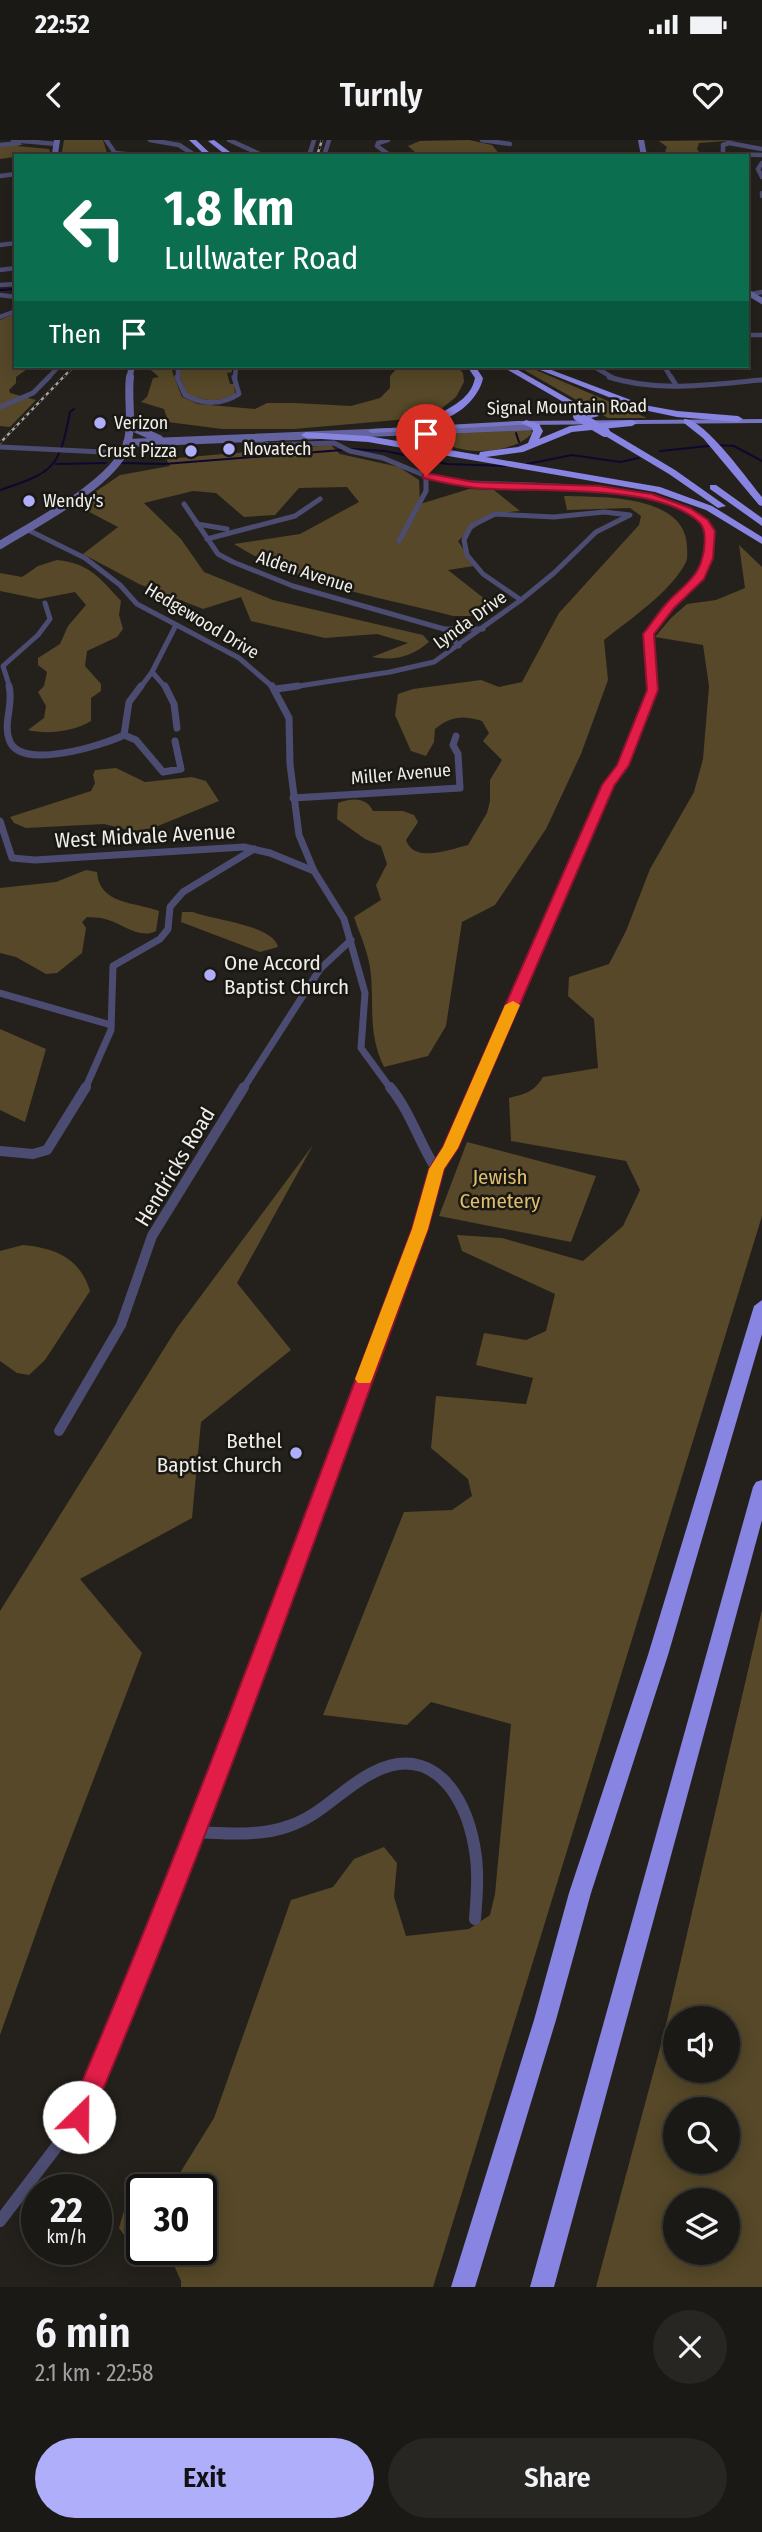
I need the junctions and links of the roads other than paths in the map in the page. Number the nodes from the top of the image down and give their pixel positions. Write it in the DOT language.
graph roads {
  1 [pos="13,140"];
  2 [pos="150,140"];
  3 [pos="192,140"];
  4 [pos="229,140"];
  5 [pos="388,140"];
  6 [pos="482,140"];
  7 [pos="28,141"];
  8 [pos="210,141"];
  9 [pos="57,142"];
  10 [pos="510,144"];
  11 [pos="0,145"];
  12 [pos="762,149"];
  13 [pos="55,154"];
  14 [pos="193,154"];
  15 [pos="207,154"];
  16 [pos="229,154"];
  17 [pos="260,154"];
  18 [pos="388,154"];
  19 [pos="723,154"];
  20 [pos="762,163"];
  21 [pos="762,177"];
  22 [pos="762,292"];
  23 [pos="749,293"];
  24 [pos="762,301"];
  25 [pos="57,368"];
  26 [pos="130,368"];
  27 [pos="178,368"];
  28 [pos="235,368"];
  29 [pos="472,368"];
  30 [pos="495,368"];
  31 [pos="509,368"];
  32 [pos="539,368"];
  33 [pos="596,368"];
  34 [pos="665,368"];
  35 [pos="762,380"];
  36 [pos="676,385"];
  37 [pos="583,386"];
  38 [pos="0,407"];
  39 [pos="738,419"];
  40 [pos="713,420"];
  41 [pos="687,421"];
  42 [pos="762,421"];
  43 [pos="650,422"];
  44 [pos="632,423"];
  45 [pos="531,424"];
  46 [pos="128,425"];
  47 [pos="306,435"];
  48 [pos="370,435"];
  49 [pos="706,436"];
  50 [pos="256,437"];
  51 [pos="173,441"];
  52 [pos="127,443"];
  53 [pos="532,445"];
  54 [pos="0,447"];
  55 [pos="123,453"];
  56 [pos="426,476"];
  57 [pos="320,499"];
  58 [pos="762,503"];
  59 [pos="184,505"];
  60 [pos="762,523"];
  61 [pos="197,524"];
  62 [pos="26,529"];
  63 [pos="233,529"];
  64 [pos="207,539"];
  65 [pos="762,540"];
  66 [pos="399,541"];
  67 [pos="0,545"];
  68 [pos="521,600"];
  69 [pos="45,603"];
  70 [pos="176,625"];
  71 [pos="444,629"];
  72 [pos="483,629"];
  73 [pos="459,646"];
  74 [pos="152,672"];
  75 [pos="276,689"];
  76 [pos="177,728"];
  77 [pos="124,734"];
  78 [pos="456,736"];
  79 [pos="175,741"];
  80 [pos="293,798"];
  81 [pos="0,821"];
  82 [pos="254,849"];
  83 [pos="314,871"];
  84 [pos="351,940"];
  85 [pos="0,993"];
  86 [pos="111,1026"];
  87 [pos="0,1152"];
  88 [pos="436,1169"];
  89 [pos="762,1306"];
  90 [pos="59,1431"];
  91 [pos="762,1487"];
  92 [pos="194,1832"];
  93 [pos="475,1919"];
  94 [pos="0,2221"];
  95 [pos="463,2287"];
  96 [pos="542,2287"];
  1 -- 7 [label="street"];
  2 -- 14 [label="street"];
  3 -- 15 [label="highway"];
  4 -- 17 [label="street"];
  5 -- 18 [label="street"];
  6 -- 10 [label="street"];
  7 -- 9 [label="street"];
  7 -- 11 [label="street"];
  8 -- 16 [label="highway"];
  9 -- 13 [label="main road"];
  12 -- 19 [label="street"];
  20 -- 21 [label="street"];
  22 -- 23 [label="street"];
  23 -- 24 [label="main road"];
  25 -- 38 [label="street"];
  26 -- 46 [label="main road"];
  27 -- 28 [label="street"];
  29 -- 53 [label="highway, bridge"];
  30 -- 65 [label="highway, bridge"];
  31 -- 60 [label="highway"];
  32 -- 37 [label="highway"];
  33 -- 36 [label="street"];
  34 -- 36 [label="street"];
  35 -- 36 [label="street"];
  37 -- 39 [label="highway"];
  37 -- 43 [label="highway"];
  39 -- 40 [label="main road, Signal Mountain Road"];
  39 -- 42 [label="main road, Signal Mountain Road"];
  40 -- 41 [label="main road, Signal Mountain Road"];
  40 -- 49 [label="highway"];
  41 -- 43 [label="main road, Signal Mountain Road"];
  41 -- 49 [label="highway"];
  43 -- 44 [label="main road, Signal Mountain Road"];
  43 -- 45 [label="main road, Signal Mountain Road"];
  44 -- 45 [label="main road, Signal Mountain Road"];
  44 -- 53 [label="highway"];
  45 -- 48 [label="main road, Signal Mountain Road"];
  45 -- 53 [label="highway"];
  46 -- 51 [label="main road"];
  46 -- 52 [label="main road"];
  47 -- 48 [label="highway"];
  47 -- 50 [label="main road"];
  48 -- 65 [label="highway"];
  49 -- 58 [label="highway"];
  50 -- 51 [label="main road"];
  50 -- 56 [label="street"];
  51 -- 52 [label="main road"];
  51 -- 55 [label="main road"];
  52 -- 55 [label="main road"];
  54 -- 55 [label="street"];
  55 -- 62 [label="main road"];
  56 -- 66 [label="street"];
  56 -- 88 [label="street"];
  57 -- 63 [label="street"];
  59 -- 61 [label="street, Alden Avenue"];
  61 -- 63 [label="street"];
  61 -- 64 [label="street, Alden Avenue"];
  62 -- 67 [label="main road"];
  62 -- 70 [label="street, Hedgewood Drive"];
  63 -- 64 [label="street"];
  64 -- 71 [label="street, Alden Avenue"];
  68 -- 68 [label="street, Lynda Drive"];
  68 -- 72 [label="street, Lynda Drive"];
  69 -- 77 [label="street"];
  70 -- 74 [label="street"];
  70 -- 75 [label="street, Hedgewood Drive"];
  71 -- 72 [label="street, Alden Avenue"];
  71 -- 73 [label="street"];
  72 -- 73 [label="street, Lynda Drive"];
  73 -- 75 [label="street, Lynda Drive"];
  74 -- 76 [label="street"];
  74 -- 77 [label="street"];
  75 -- 80 [label="street, Hedgewood Drive"];
  77 -- 79 [label="street"];
  78 -- 80 [label="street, Miller Avenue"];
  80 -- 83 [label="street, Hedgewood Drive"];
  81 -- 82 [label="street, West Midvale Avenue"];
  82 -- 83 [label="street, West Midvale Avenue"];
  82 -- 86 [label="street"];
  83 -- 84 [label="street, Hedgewood Drive"];
  84 -- 88 [label="street, Hedgewood Drive"];
  84 -- 90 [label="street, Hendricks Road"];
  85 -- 86 [label="street"];
  86 -- 87 [label="street"];
  88 -- 92 [label="street"];
  89 -- 95 [label="highway"];
  91 -- 96 [label="highway"];
  92 -- 93 [label="street"];
  92 -- 94 [label="street"];
}
